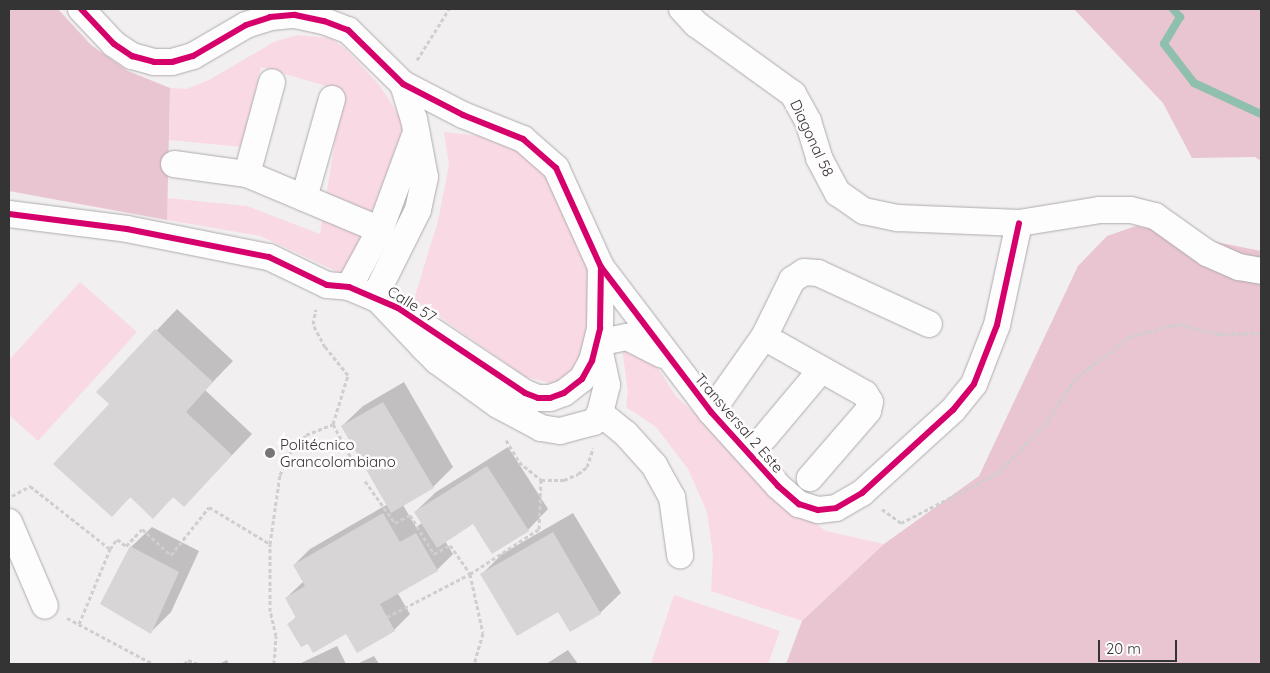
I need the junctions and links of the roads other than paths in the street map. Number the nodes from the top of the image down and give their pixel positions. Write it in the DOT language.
graph roads {
  1 [pos="81,9"];
  2 [pos="682,9"];
  3 [pos="272,82"];
  4 [pos="403,84"];
  5 [pos="332,99"];
  6 [pos="416,132"];
  7 [pos="174,164"];
  8 [pos="247,174"];
  9 [pos="304,198"];
  10 [pos="9,214"];
  11 [pos="1018,223"];
  12 [pos="380,230"];
  13 [pos="601,267"];
  14 [pos="1261,271"];
  15 [pos="338,286"];
  16 [pos="375,296"];
  17 [pos="929,324"];
  18 [pos="764,337"];
  19 [pos="598,343"];
  20 [pos="670,360"];
  21 [pos="822,370"];
  22 [pos="710,412"];
  23 [pos="597,417"];
  24 [pos="764,438"];
  25 [pos="810,478"];
  26 [pos="9,522"];
  27 [pos="680,556"];
  28 [pos="45,606"];
  1 -- 4 [label="street"];
  2 -- 11 [label="street, Diagonal 58"];
  3 -- 8 [label="street"];
  4 -- 6 [label="street"];
  4 -- 13 [label="street, Transversal 2 Este"];
  5 -- 9 [label="street"];
  6 -- 12 [label="street"];
  6 -- 16 [label="street"];
  7 -- 8 [label="street"];
  8 -- 9 [label="street"];
  9 -- 12 [label="street"];
  10 -- 15 [label="street, Calle 57"];
  11 -- 14 [label="street, Diagonal 58"];
  11 -- 22 [label="street, Transversal 2 Este"];
  12 -- 15 [label="street"];
  13 -- 19 [label="street, Calle 57"];
  13 -- 20 [label="street, Transversal 2 Este"];
  15 -- 16 [label="street, Calle 57"];
  16 -- 19 [label="street, Calle 57"];
  16 -- 23 [label="street"];
  17 -- 18 [label="street"];
  18 -- 21 [label="street"];
  18 -- 22 [label="street"];
  19 -- 20 [label="street, Transversal 2 Este"];
  19 -- 23 [label="street"];
  20 -- 22 [label="street, Transversal 2 Este"];
  21 -- 24 [label="street"];
  21 -- 25 [label="street"];
  23 -- 27 [label="street"];
  26 -- 28 [label="street"];
}
